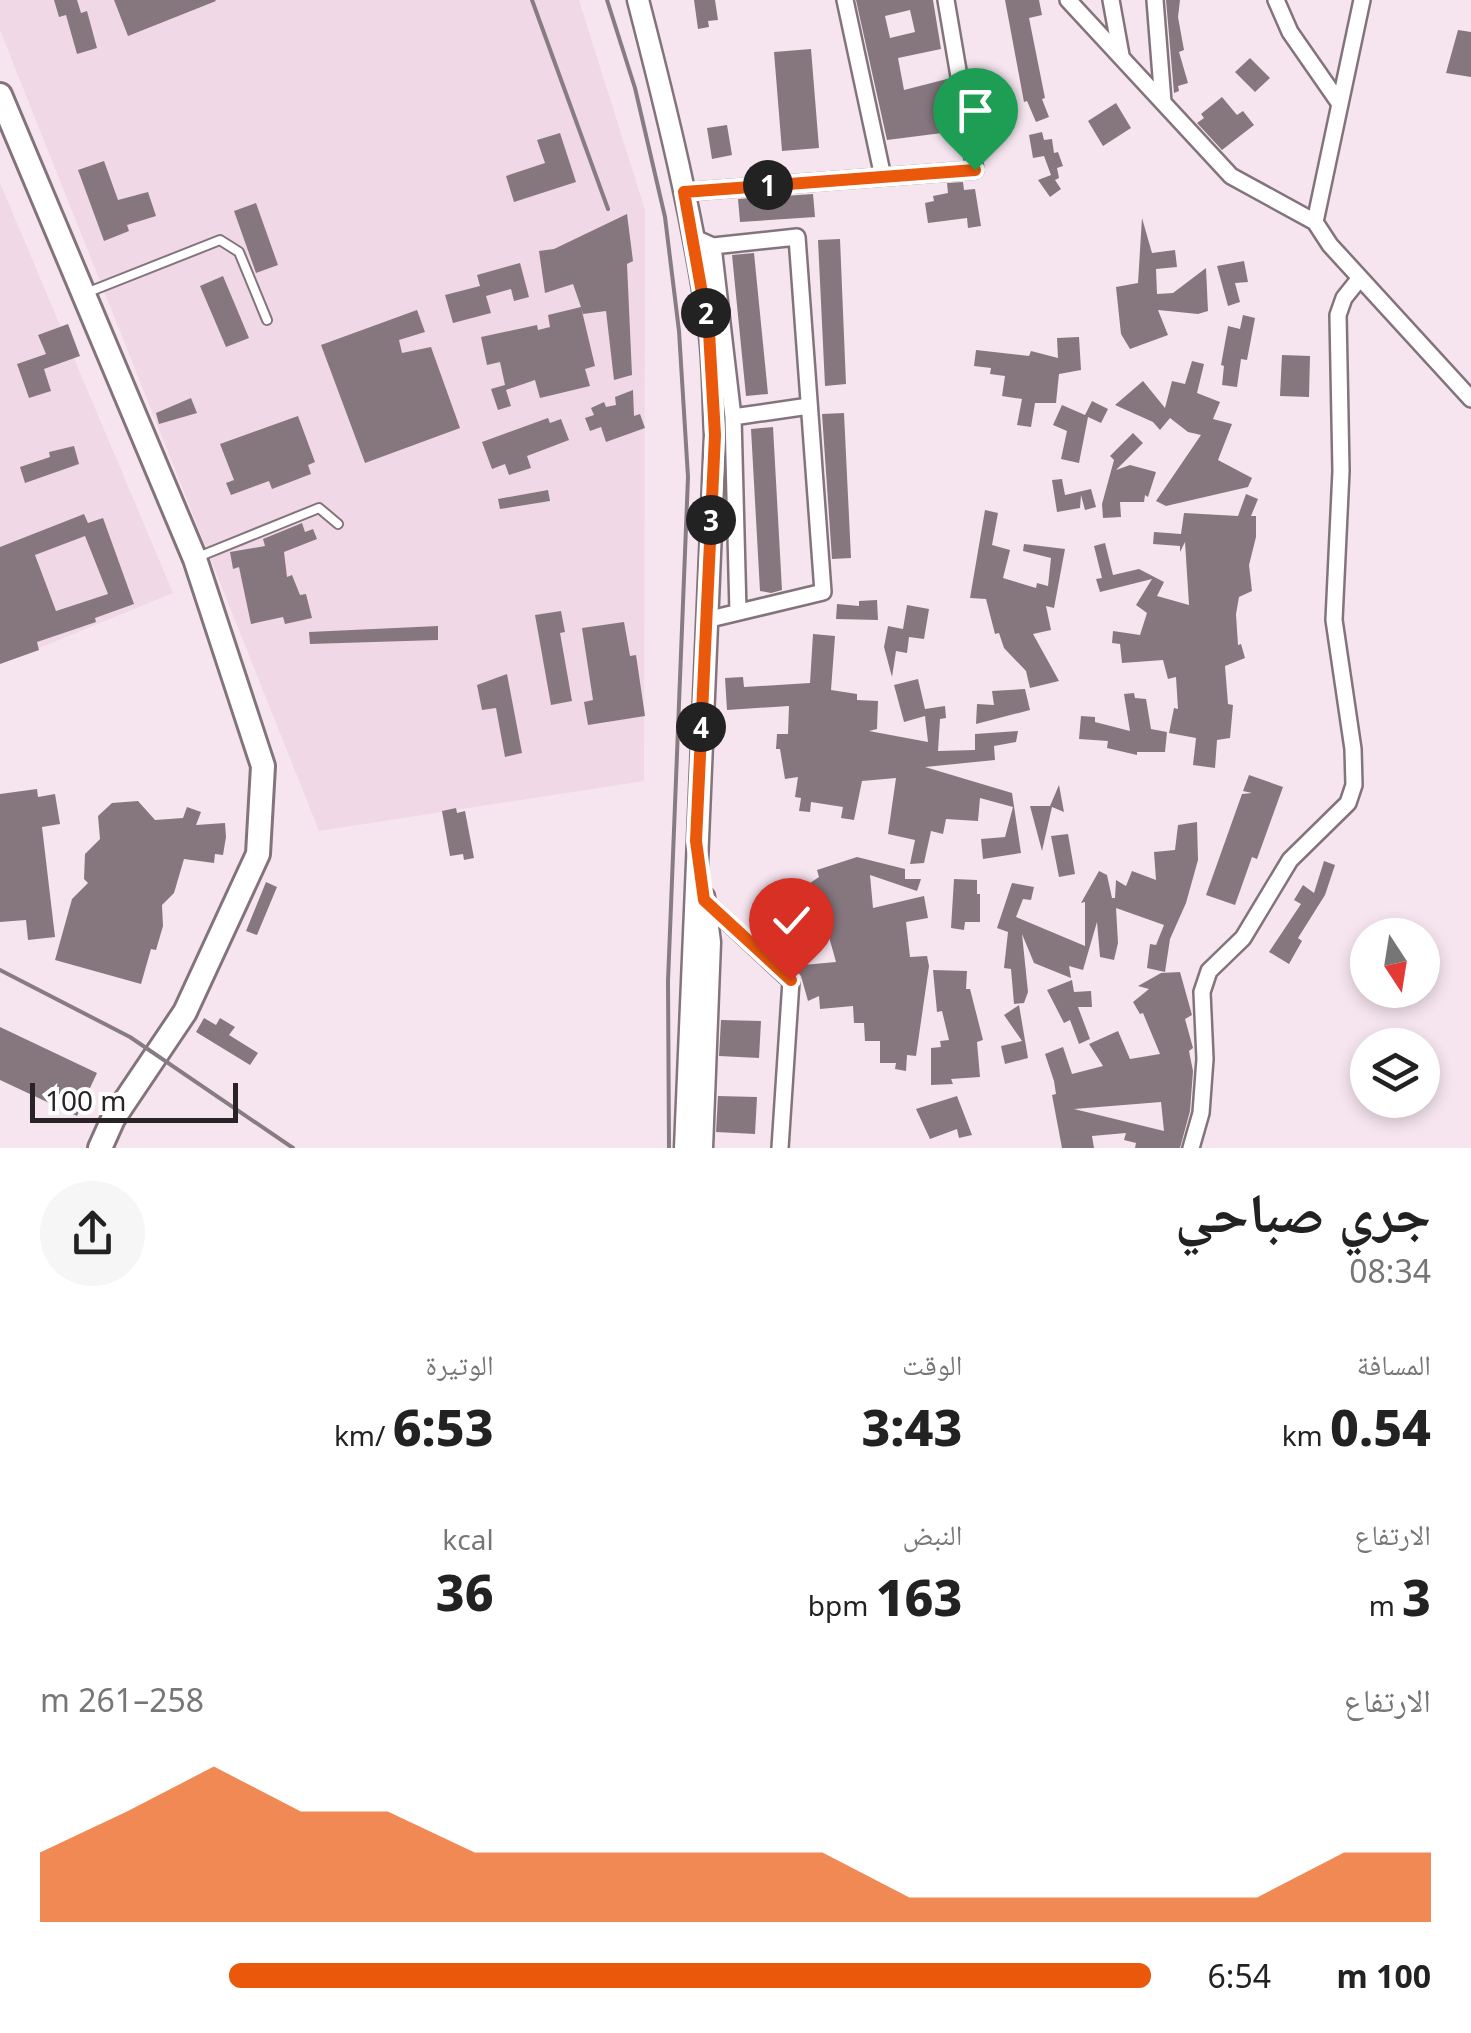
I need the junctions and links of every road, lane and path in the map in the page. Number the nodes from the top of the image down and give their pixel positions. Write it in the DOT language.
graph roads {
  1 [pos="638,0"];
  2 [pos="845,0"];
  3 [pos="946,0"];
  4 [pos="1068,0"];
  5 [pos="1111,0"];
  6 [pos="1155,0"];
  7 [pos="1276,0"];
  8 [pos="1362,0"];
  9 [pos="1122,58"];
  10 [pos="0,96"];
  11 [pos="1163,102"];
  12 [pos="1340,104"];
  13 [pos="884,177"];
  14 [pos="684,192"];
  15 [pos="1316,222"];
  16 [pos="692,237"];
  17 [pos="713,246"];
  18 [pos="1360,278"];
  19 [pos="83,294"];
  20 [pos="268,320"];
  21 [pos="1471,399"];
  22 [pos="809,406"];
  23 [pos="733,416"];
  24 [pos="338,524"];
  25 [pos="195,558"];
  26 [pos="738,612"];
  27 [pos="706,620"];
  28 [pos="696,841"];
  29 [pos="704,900"];
  30 [pos="100,1148"];
  31 [pos="686,1148"];
  32 [pos="702,1148"];
  33 [pos="780,1148"];
  34 [pos="1191,1148"];
  1 -- 14 [label="street"];
  2 -- 13 [label="street"];
  3 -- 13 [label="street"];
  4 -- 9 [label="street"];
  5 -- 9 [label="street"];
  6 -- 11 [label="street"];
  7 -- 12 [label="street"];
  8 -- 12 [label="street"];
  9 -- 11 [label="street"];
  10 -- 19 [label="main road"];
  11 -- 15 [label="street"];
  12 -- 15 [label="street"];
  13 -- 14 [label="street"];
  14 -- 16 [label="street"];
  15 -- 18 [label="street"];
  16 -- 17 [label="street"];
  16 -- 27 [label="street"];
  17 -- 22 [label="street"];
  17 -- 23 [label="street"];
  18 -- 21 [label="street"];
  18 -- 34 [label="street"];
  19 -- 20 [label="lane"];
  19 -- 25 [label="main road"];
  22 -- 23 [label="street"];
  22 -- 26 [label="street"];
  23 -- 26 [label="street"];
  24 -- 25 [label="lane"];
  25 -- 30 [label="main road"];
  26 -- 27 [label="street"];
  27 -- 28 [label="street"];
  28 -- 29 [label="street"];
  28 -- 31 [label="street"];
  29 -- 32 [label="street"];
  29 -- 33 [label="street"];
}
